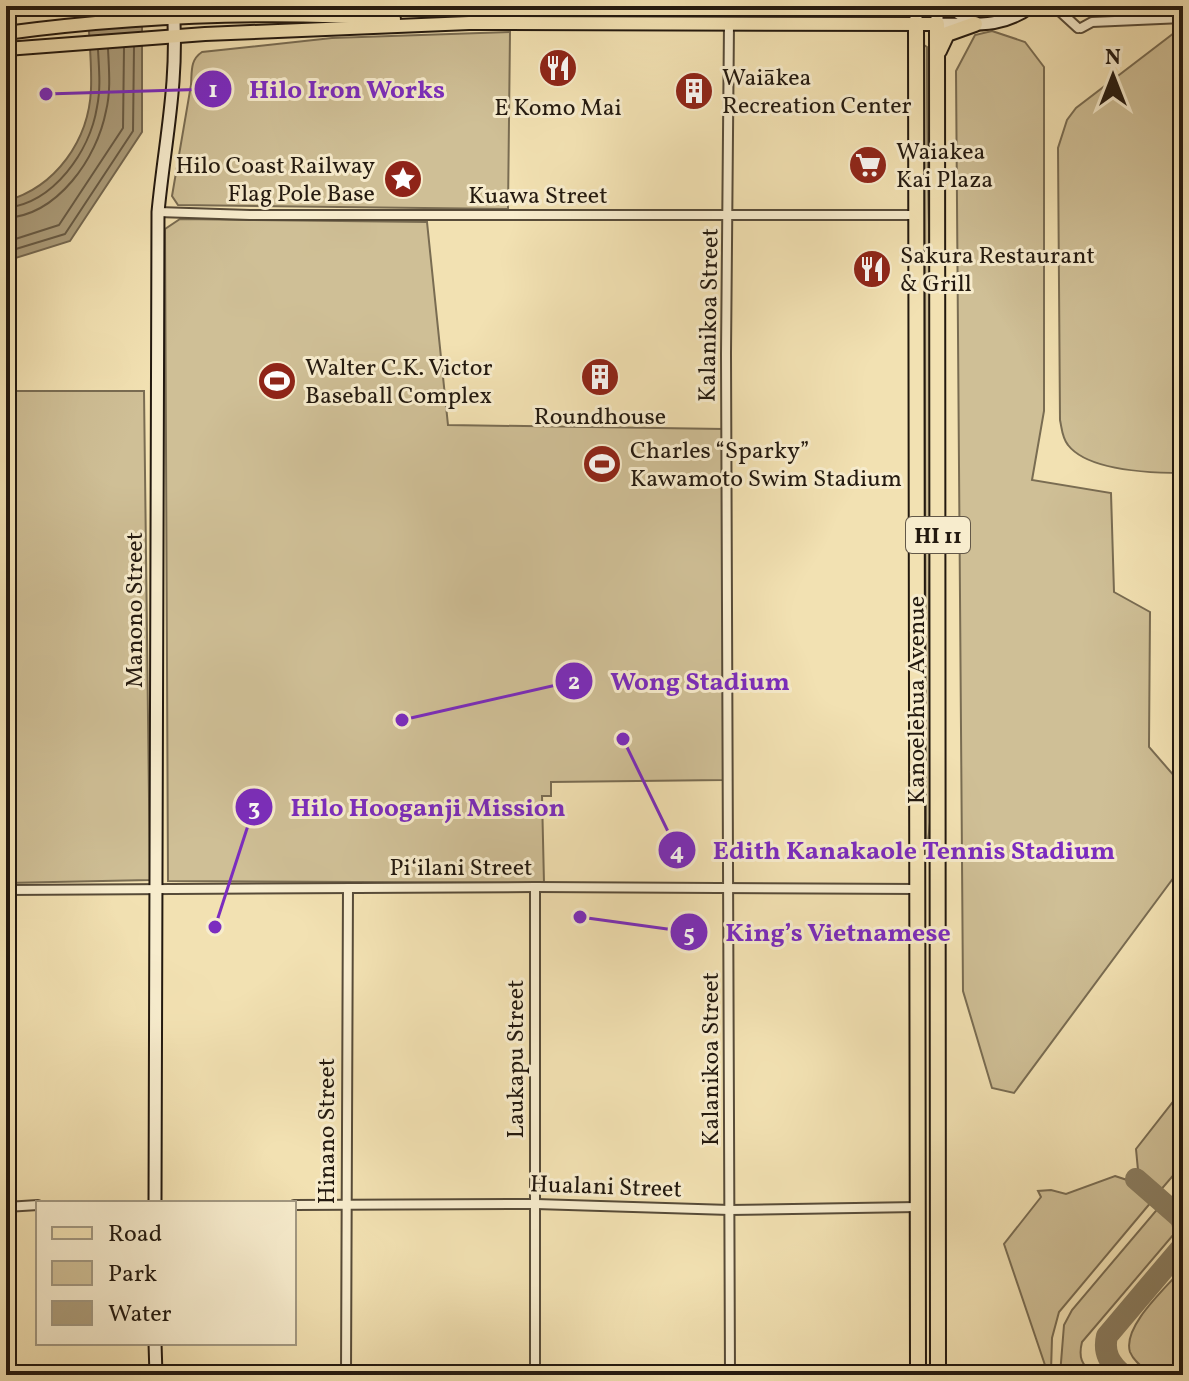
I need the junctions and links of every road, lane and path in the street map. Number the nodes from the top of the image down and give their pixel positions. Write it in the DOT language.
graph roads {
  1 [pos="916,6"];
  2 [pos="937,6"];
  3 [pos="948,6"];
  4 [pos="1032,6"];
  5 [pos="1054,6"];
  6 [pos="174,12"];
  7 [pos="1183,18"];
  8 [pos="469,23"];
  9 [pos="729,24"];
  10 [pos="916,24"];
  11 [pos="937,24"];
  12 [pos="975,24"];
  13 [pos="6,33"];
  14 [pos="175,37"];
  15 [pos="6,49"];
  16 [pos="938,55"];
  17 [pos="158,212"];
  18 [pos="729,215"];
  19 [pos="917,215"];
  20 [pos="938,842"];
  21 [pos="535,887"];
  22 [pos="348,888"];
  23 [pos="917,889"];
  24 [pos="6,890"];
  25 [pos="155,890"];
  26 [pos="729,890"];
  27 [pos="937,918"];
  28 [pos="155,1201"];
  29 [pos="346,1204"];
  30 [pos="536,1204"];
  31 [pos="36,1205"];
  32 [pos="296,1205"];
  33 [pos="6,1207"];
  34 [pos="917,1207"];
  35 [pos="730,1210"];
  36 [pos="155,1345"];
  37 [pos="156,1375"];
  38 [pos="346,1375"];
  39 [pos="535,1375"];
  40 [pos="730,1375"];
  41 [pos="918,1375"];
  42 [pos="938,1375"];
  1 -- 10 [label="street"];
  2 -- 11 [label="street"];
  3 -- 12 [label="street"];
  4 -- 12 [label="street"];
  5 -- 7 [label="street"];
  6 -- 8 [label="main road"];
  6 -- 13 [label="main road"];
  6 -- 14 [label="street, Manono Street"];
  8 -- 9 [label="main road"];
  8 -- 14 [label="main road"];
  9 -- 10 [label="main road"];
  9 -- 18 [label="street, Kalanikoa Street"];
  10 -- 11 [label="main road"];
  10 -- 19 [label="highway, Kanoelehua Avenue / HI 11"];
  11 -- 12 [label="street"];
  11 -- 16 [label="highway, Kanoelehua Avenue / HI 11"];
  12 -- 16 [label="highway"];
  14 -- 15 [label="main road"];
  14 -- 17 [label="street, Manono Street"];
  16 -- 20 [label="highway, Kanoelehua Avenue / HI 11"];
  17 -- 18 [label="street, Kuawa Street"];
  17 -- 25 [label="street, Manono Street"];
  18 -- 19 [label="street, Kuawa Street"];
  18 -- 26 [label="street, Kalanikoa Street"];
  19 -- 23 [label="highway, Kanoelehua Avenue / HI 11"];
  20 -- 23 [label="highway"];
  20 -- 27 [label="highway, Kanoelehua Avenue / HI 11"];
  21 -- 22 [label="street, Pi‘ilani Street"];
  21 -- 26 [label="street, Pi‘ilani Street"];
  21 -- 30 [label="street, Laukapu Street"];
  22 -- 25 [label="street, Pi‘ilani Street"];
  22 -- 29 [label="street, Hinano Street"];
  23 -- 26 [label="street, Pi‘ilani Street"];
  23 -- 27 [label="highway"];
  23 -- 34 [label="highway, Kanoelehua Avenue / HI 11"];
  24 -- 25 [label="street, Pi‘ilani Street"];
  25 -- 28 [label="street, Manono Street"];
  26 -- 35 [label="street, Kalanikoa Street"];
  27 -- 42 [label="highway, Kanoelehua Avenue / HI 11"];
  29 -- 30 [label="street, Hualani Street"];
  29 -- 32 [label="street, Hualani Street"];
  29 -- 38 [label="street, Hinano Street"];
  30 -- 35 [label="street, Hualani Street"];
  30 -- 39 [label="street, Laukapu Street"];
  31 -- 33 [label="street"];
  34 -- 35 [label="street, Hualani Street"];
  34 -- 41 [label="highway, Kanoelehua Avenue / HI 11"];
  35 -- 40 [label="street, Kalanikoa Street"];
  36 -- 37 [label="street"];
}
